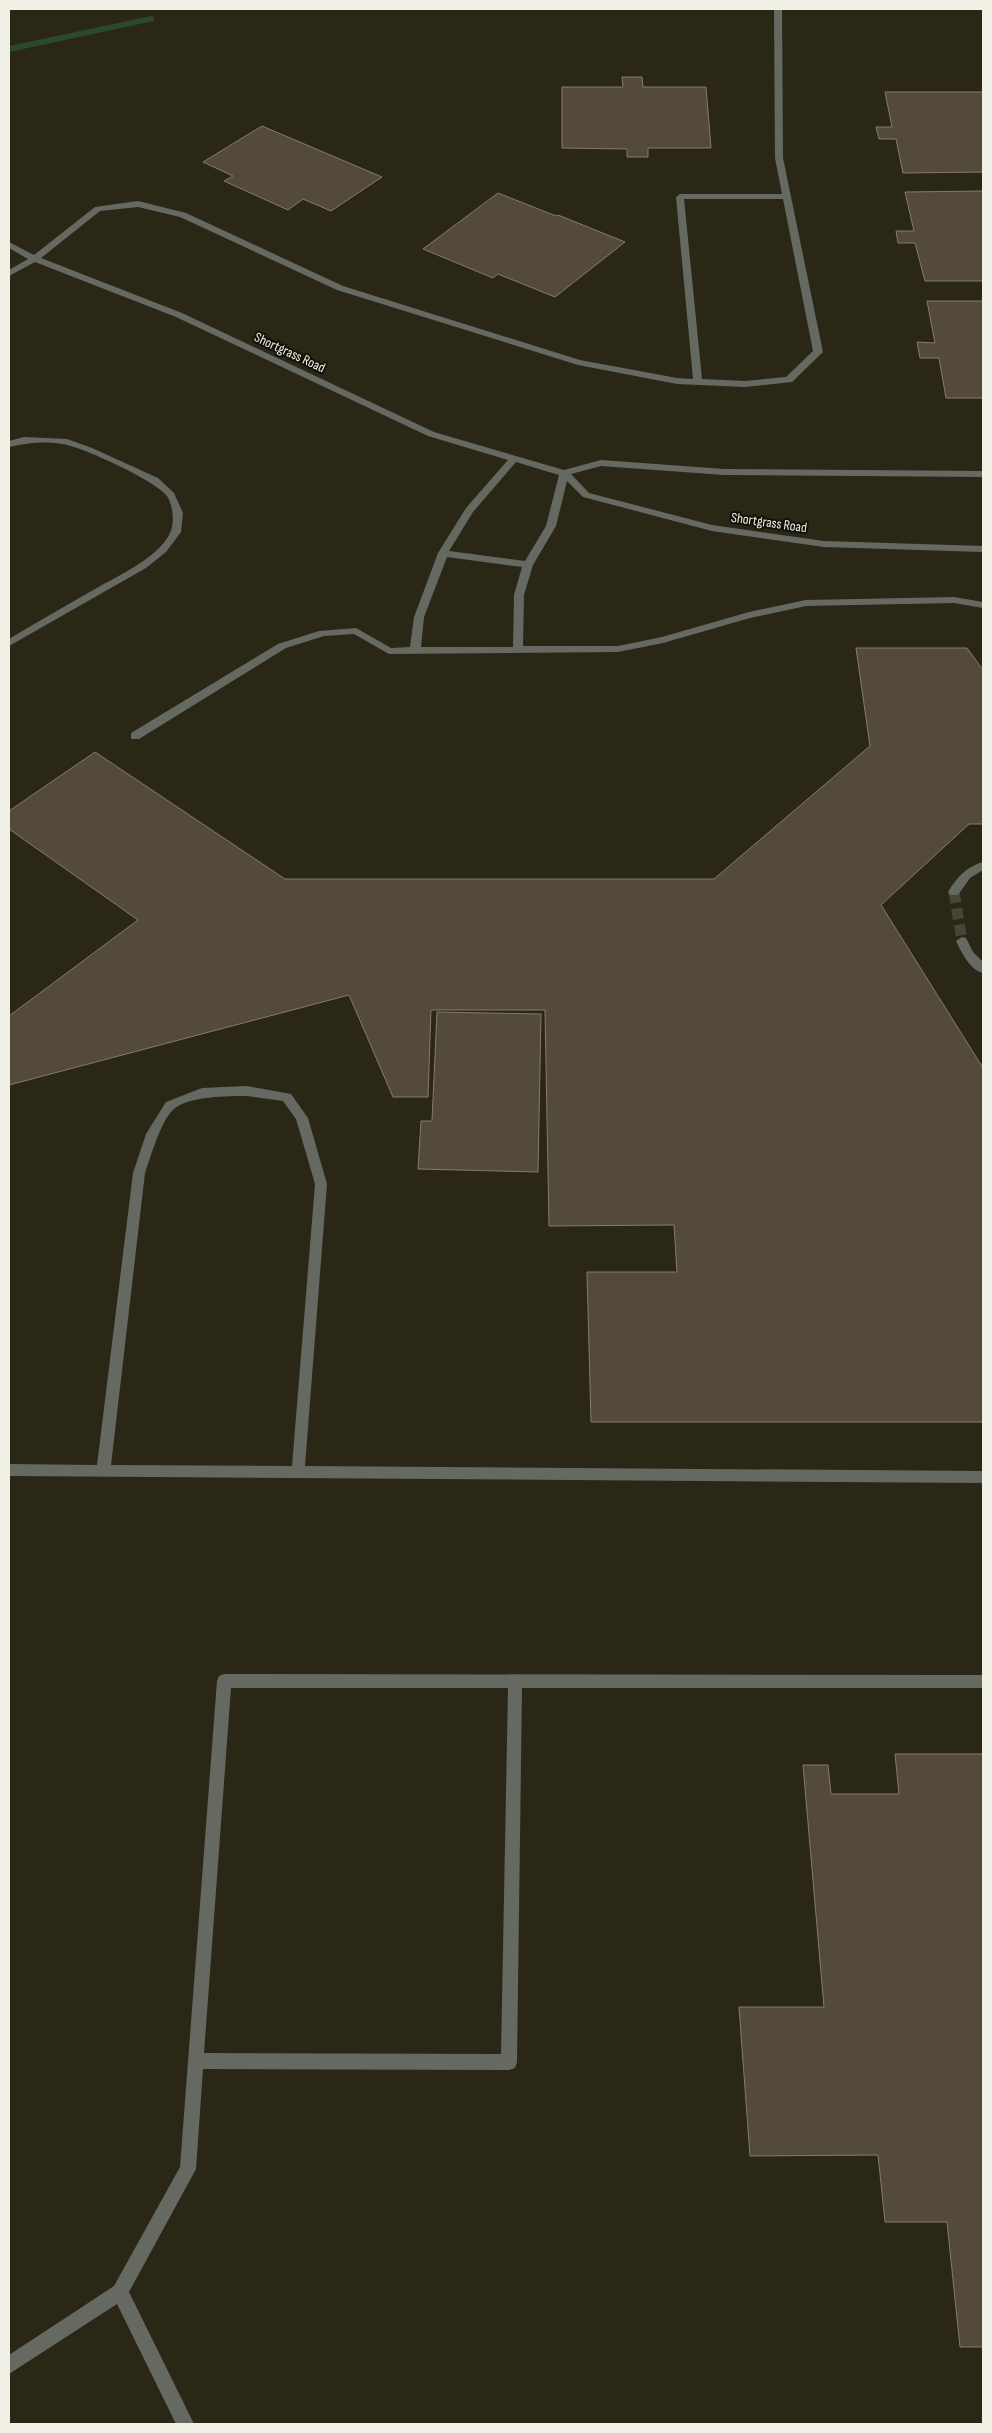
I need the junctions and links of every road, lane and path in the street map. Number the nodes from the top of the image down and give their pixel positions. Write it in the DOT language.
graph roads {
  1 [pos="778,9"];
  2 [pos="787,196"];
  3 [pos="9,245"];
  4 [pos="36,259"];
  5 [pos="9,273"];
  6 [pos="698,382"];
  7 [pos="9,444"];
  8 [pos="514,458"];
  9 [pos="564,473"];
  10 [pos="983,474"];
  11 [pos="983,549"];
  12 [pos="443,553"];
  13 [pos="528,565"];
  14 [pos="983,605"];
  15 [pos="9,643"];
  16 [pos="518,650"];
  17 [pos="415,651"];
  18 [pos="134,736"];
  19 [pos="983,866"];
  20 [pos="954,892"];
  21 [pos="962,941"];
  22 [pos="983,969"];
  23 [pos="9,1470"];
  24 [pos="103,1472"];
  25 [pos="298,1473"];
  26 [pos="983,1477"];
  27 [pos="515,1681"];
  28 [pos="983,1682"];
  29 [pos="195,2061"];
  30 [pos="120,2292"];
  31 [pos="9,2365"];
  32 [pos="185,2424"];
  1 -- 2 [label="street"];
  2 -- 6 [label="street"];
  2 -- 6 [label="street"];
  3 -- 4 [label="street, Shortgrass Road"];
  4 -- 5 [label="street"];
  4 -- 6 [label="street"];
  4 -- 8 [label="street, Shortgrass Road"];
  7 -- 15 [label="street"];
  8 -- 9 [label="street, Shortgrass Road"];
  8 -- 12 [label="street"];
  9 -- 10 [label="street"];
  9 -- 11 [label="street, Shortgrass Road"];
  9 -- 13 [label="street"];
  12 -- 13 [label="street"];
  12 -- 17 [label="street"];
  13 -- 16 [label="street"];
  14 -- 16 [label="street"];
  16 -- 17 [label="street"];
  17 -- 18 [label="street"];
  19 -- 20 [label="street"];
  21 -- 22 [label="street"];
  23 -- 24 [label="street"];
  24 -- 25 [label="street"];
  24 -- 25 [label="street"];
  25 -- 26 [label="street"];
  27 -- 28 [label="street"];
  27 -- 29 [label="street"];
  27 -- 29 [label="street"];
  29 -- 30 [label="street"];
  30 -- 31 [label="street"];
  30 -- 32 [label="street"];
}
